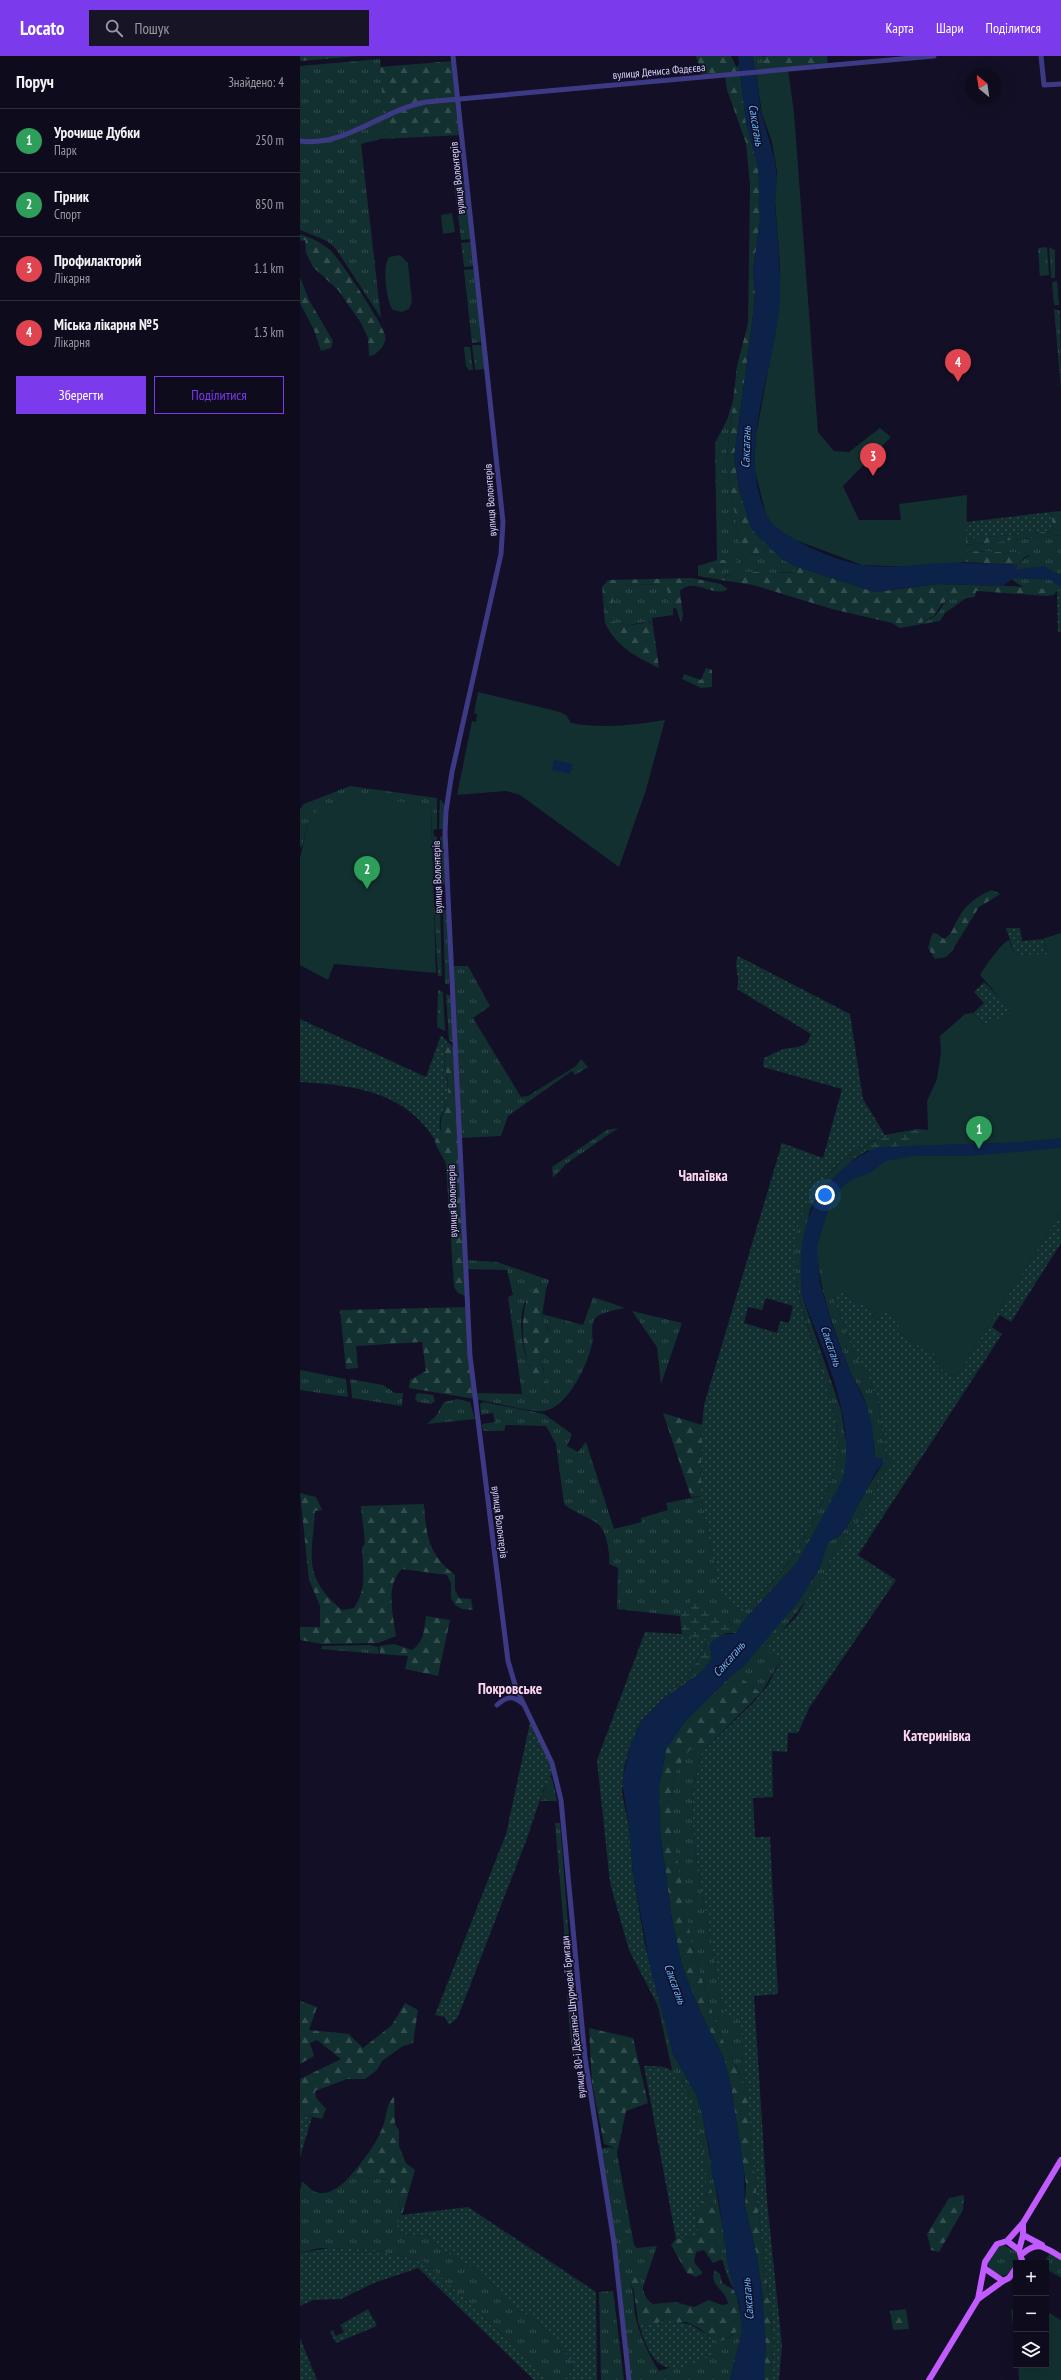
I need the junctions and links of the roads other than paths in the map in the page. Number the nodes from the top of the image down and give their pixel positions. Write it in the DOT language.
graph roads {
  1 [pos="453,56"];
  2 [pos="934,56"];
  3 [pos="1041,56"];
  4 [pos="1061,84"];
  5 [pos="458,98"];
  6 [pos="300,141"];
  7 [pos="508,1661"];
  8 [pos="498,1705"];
  9 [pos="524,1705"];
  10 [pos="1061,2160"];
  11 [pos="1023,2223"];
  12 [pos="1023,2235"];
  13 [pos="1007,2242"];
  14 [pos="1045,2247"];
  15 [pos="1020,2252"];
  16 [pos="1061,2257"];
  17 [pos="1019,2260"];
  18 [pos="984,2268"];
  19 [pos="1013,2272"];
  20 [pos="1003,2281"];
  21 [pos="978,2300"];
  22 [pos="629,2380"];
  23 [pos="929,2380"];
  1 -- 5 [label="street, вулиця Волонтерів"];
  2 -- 5 [label="street, вулиця Дениса Фадєєва"];
  3 -- 4 [label="street"];
  5 -- 6 [label="street, вулиця Дениса Фадєєва"];
  5 -- 7 [label="street, вулиця Волонтерів"];
  7 -- 9 [label="street, вулиця 80-ї Десантно-Штурмової Бригади"];
  8 -- 9 [label="street"];
  9 -- 22 [label="street, вулиця 80-ї Десантно-Штурмової Бригади"];
  10 -- 11 [label="main road"];
  11 -- 12 [label="main road"];
  11 -- 13 [label="main road"];
  12 -- 14 [label="main road"];
  12 -- 15 [label="main road"];
  13 -- 15 [label="main road"];
  13 -- 18 [label="main road"];
  14 -- 15 [label="main road"];
  14 -- 16 [label="main road"];
  15 -- 17 [label="main road"];
  18 -- 20 [label="main road"];
  18 -- 21 [label="main road"];
  19 -- 20 [label="main road"];
  20 -- 21 [label="main road"];
  21 -- 23 [label="main road"];
}
